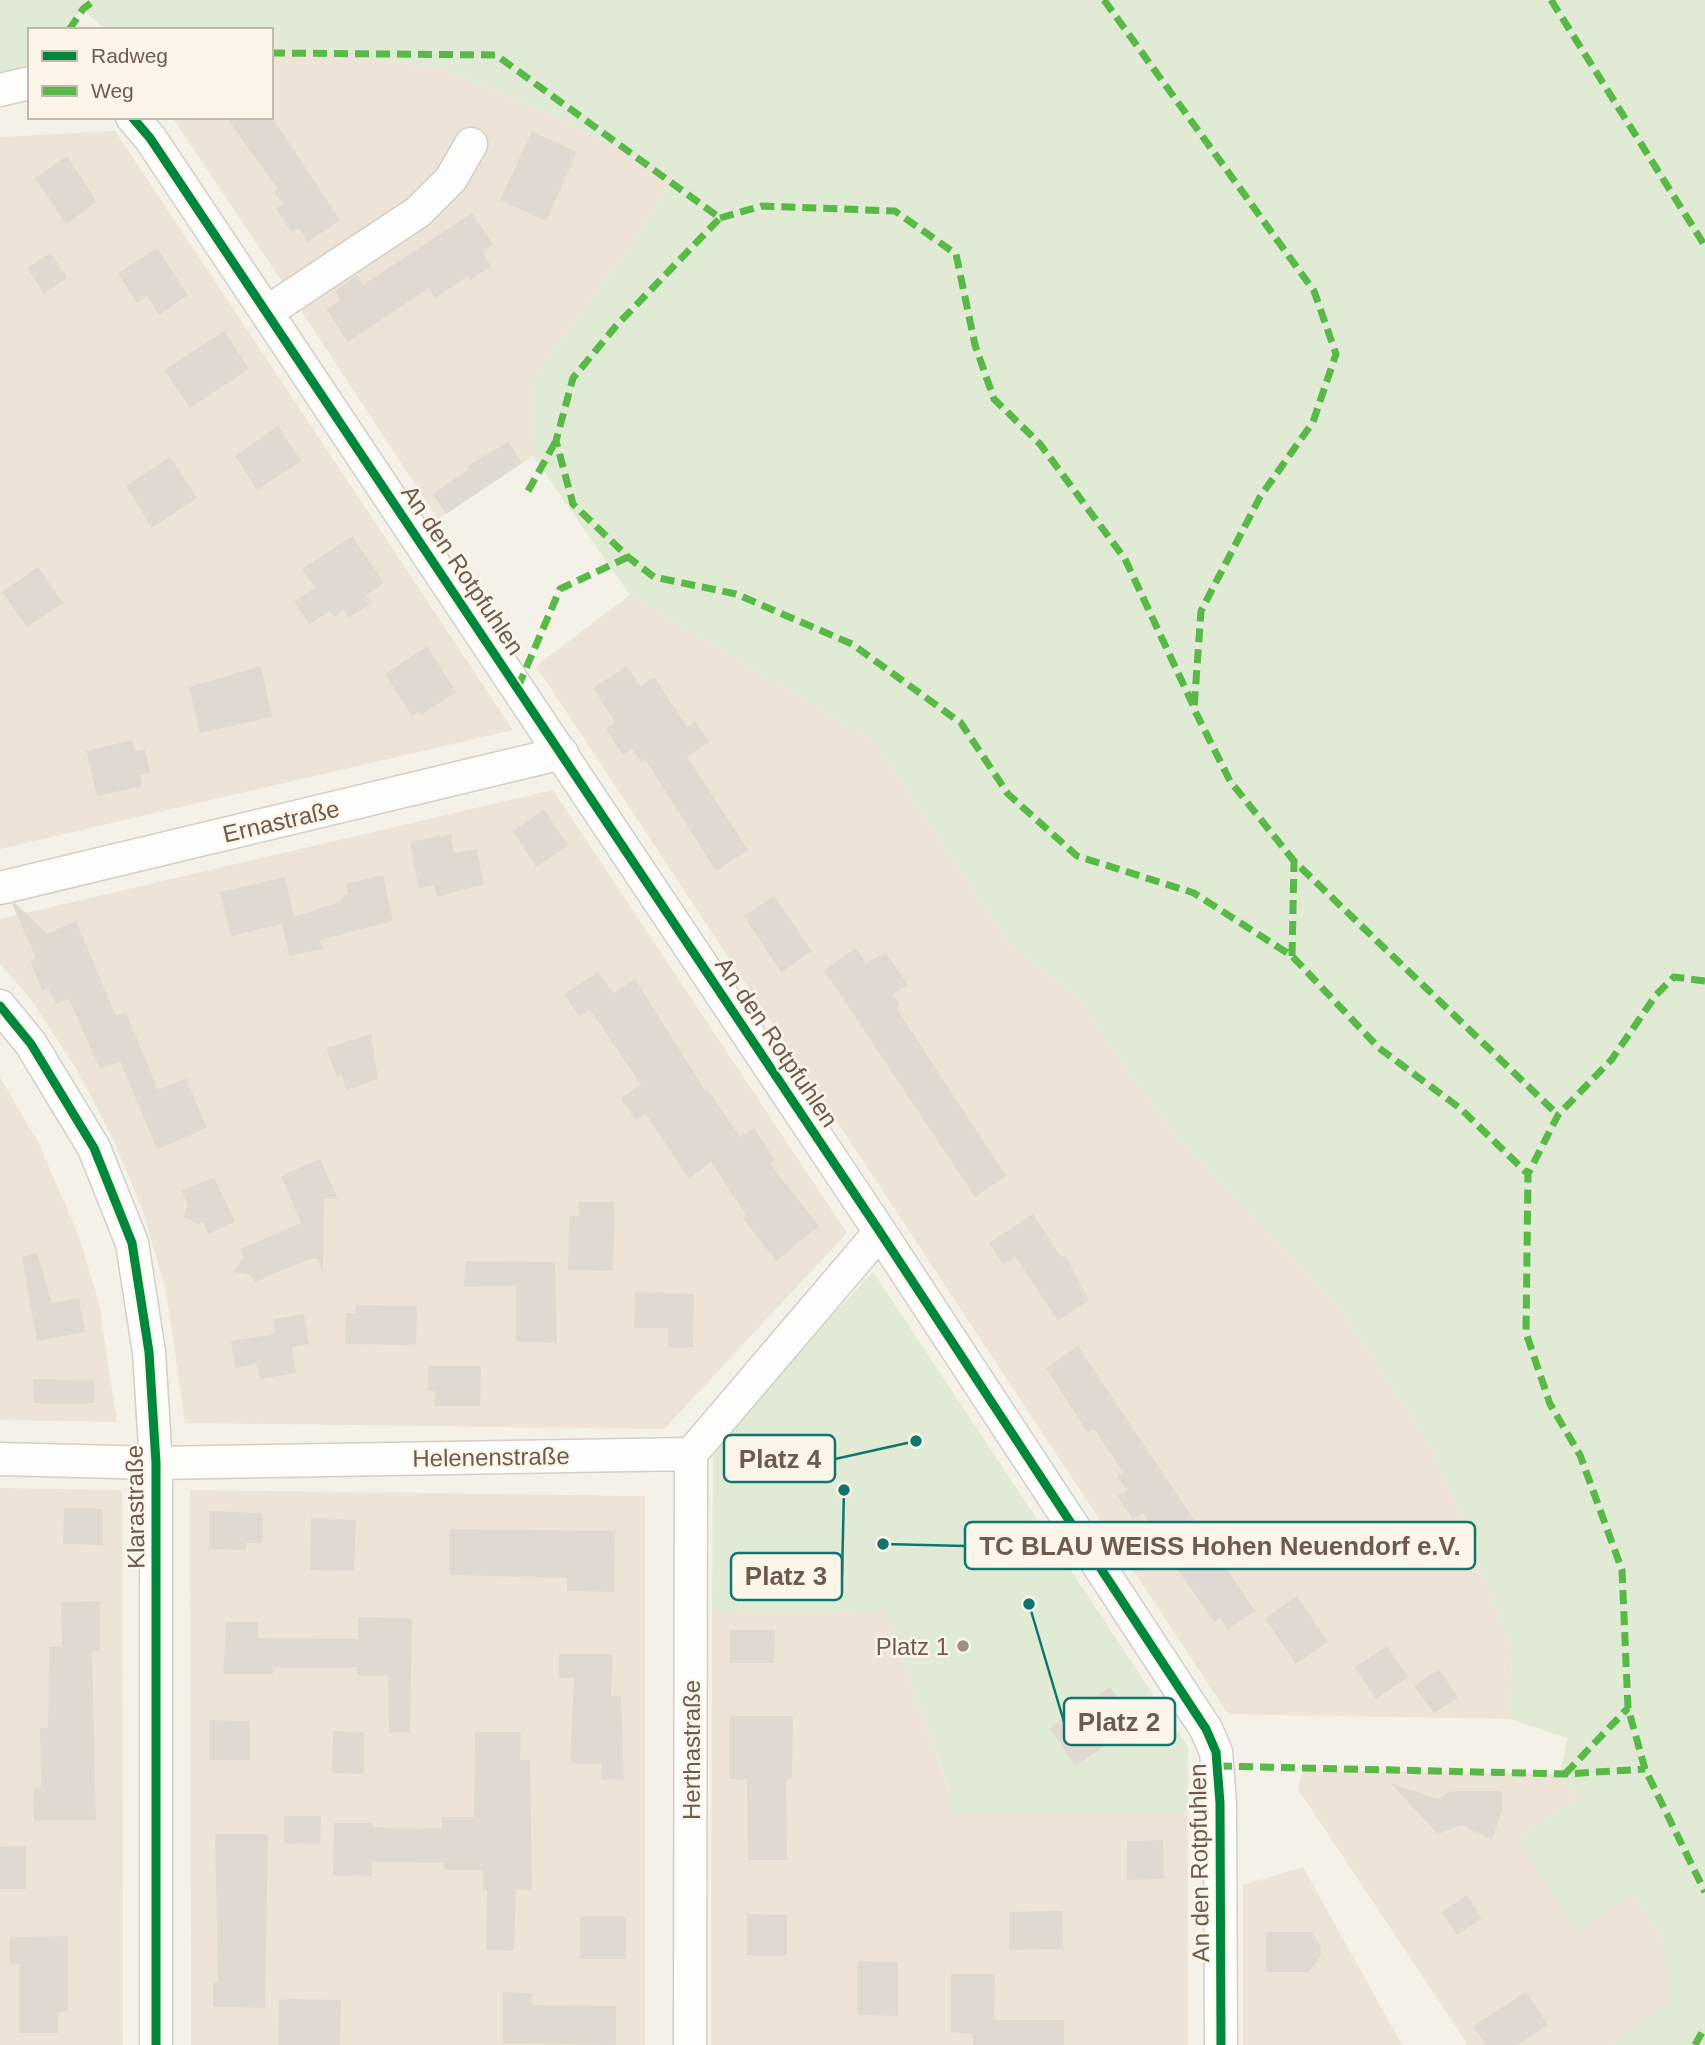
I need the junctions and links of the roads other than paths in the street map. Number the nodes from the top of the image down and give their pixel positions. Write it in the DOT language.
graph roads {
  1 [pos="28,83"];
  2 [pos="0,90"];
  3 [pos="134,119"];
  4 [pos="471,144"];
  5 [pos="267,312"];
  6 [pos="562,753"];
  7 [pos="0,888"];
  8 [pos="0,1006"];
  9 [pos="880,1232"];
  10 [pos="691,1454"];
  11 [pos="0,1459"];
  12 [pos="156,1463"];
  13 [pos="156,2045"];
  14 [pos="690,2045"];
  15 [pos="1221,2045"];
  1 -- 2 [label="street"];
  3 -- 5 [label="street, An den Rotpfuhlen"];
  4 -- 5 [label="street"];
  5 -- 6 [label="street, An den Rotpfuhlen"];
  6 -- 7 [label="street, Ernastraße"];
  6 -- 9 [label="street, An den Rotpfuhlen"];
  8 -- 12 [label="street, Klarastraße"];
  9 -- 10 [label="street"];
  9 -- 15 [label="street, An den Rotpfuhlen"];
  10 -- 12 [label="street, Helenenstraße"];
  10 -- 14 [label="street, Herthastraße"];
  11 -- 12 [label="street, Helenenstraße"];
  12 -- 13 [label="street, Klarastraße"];
}
